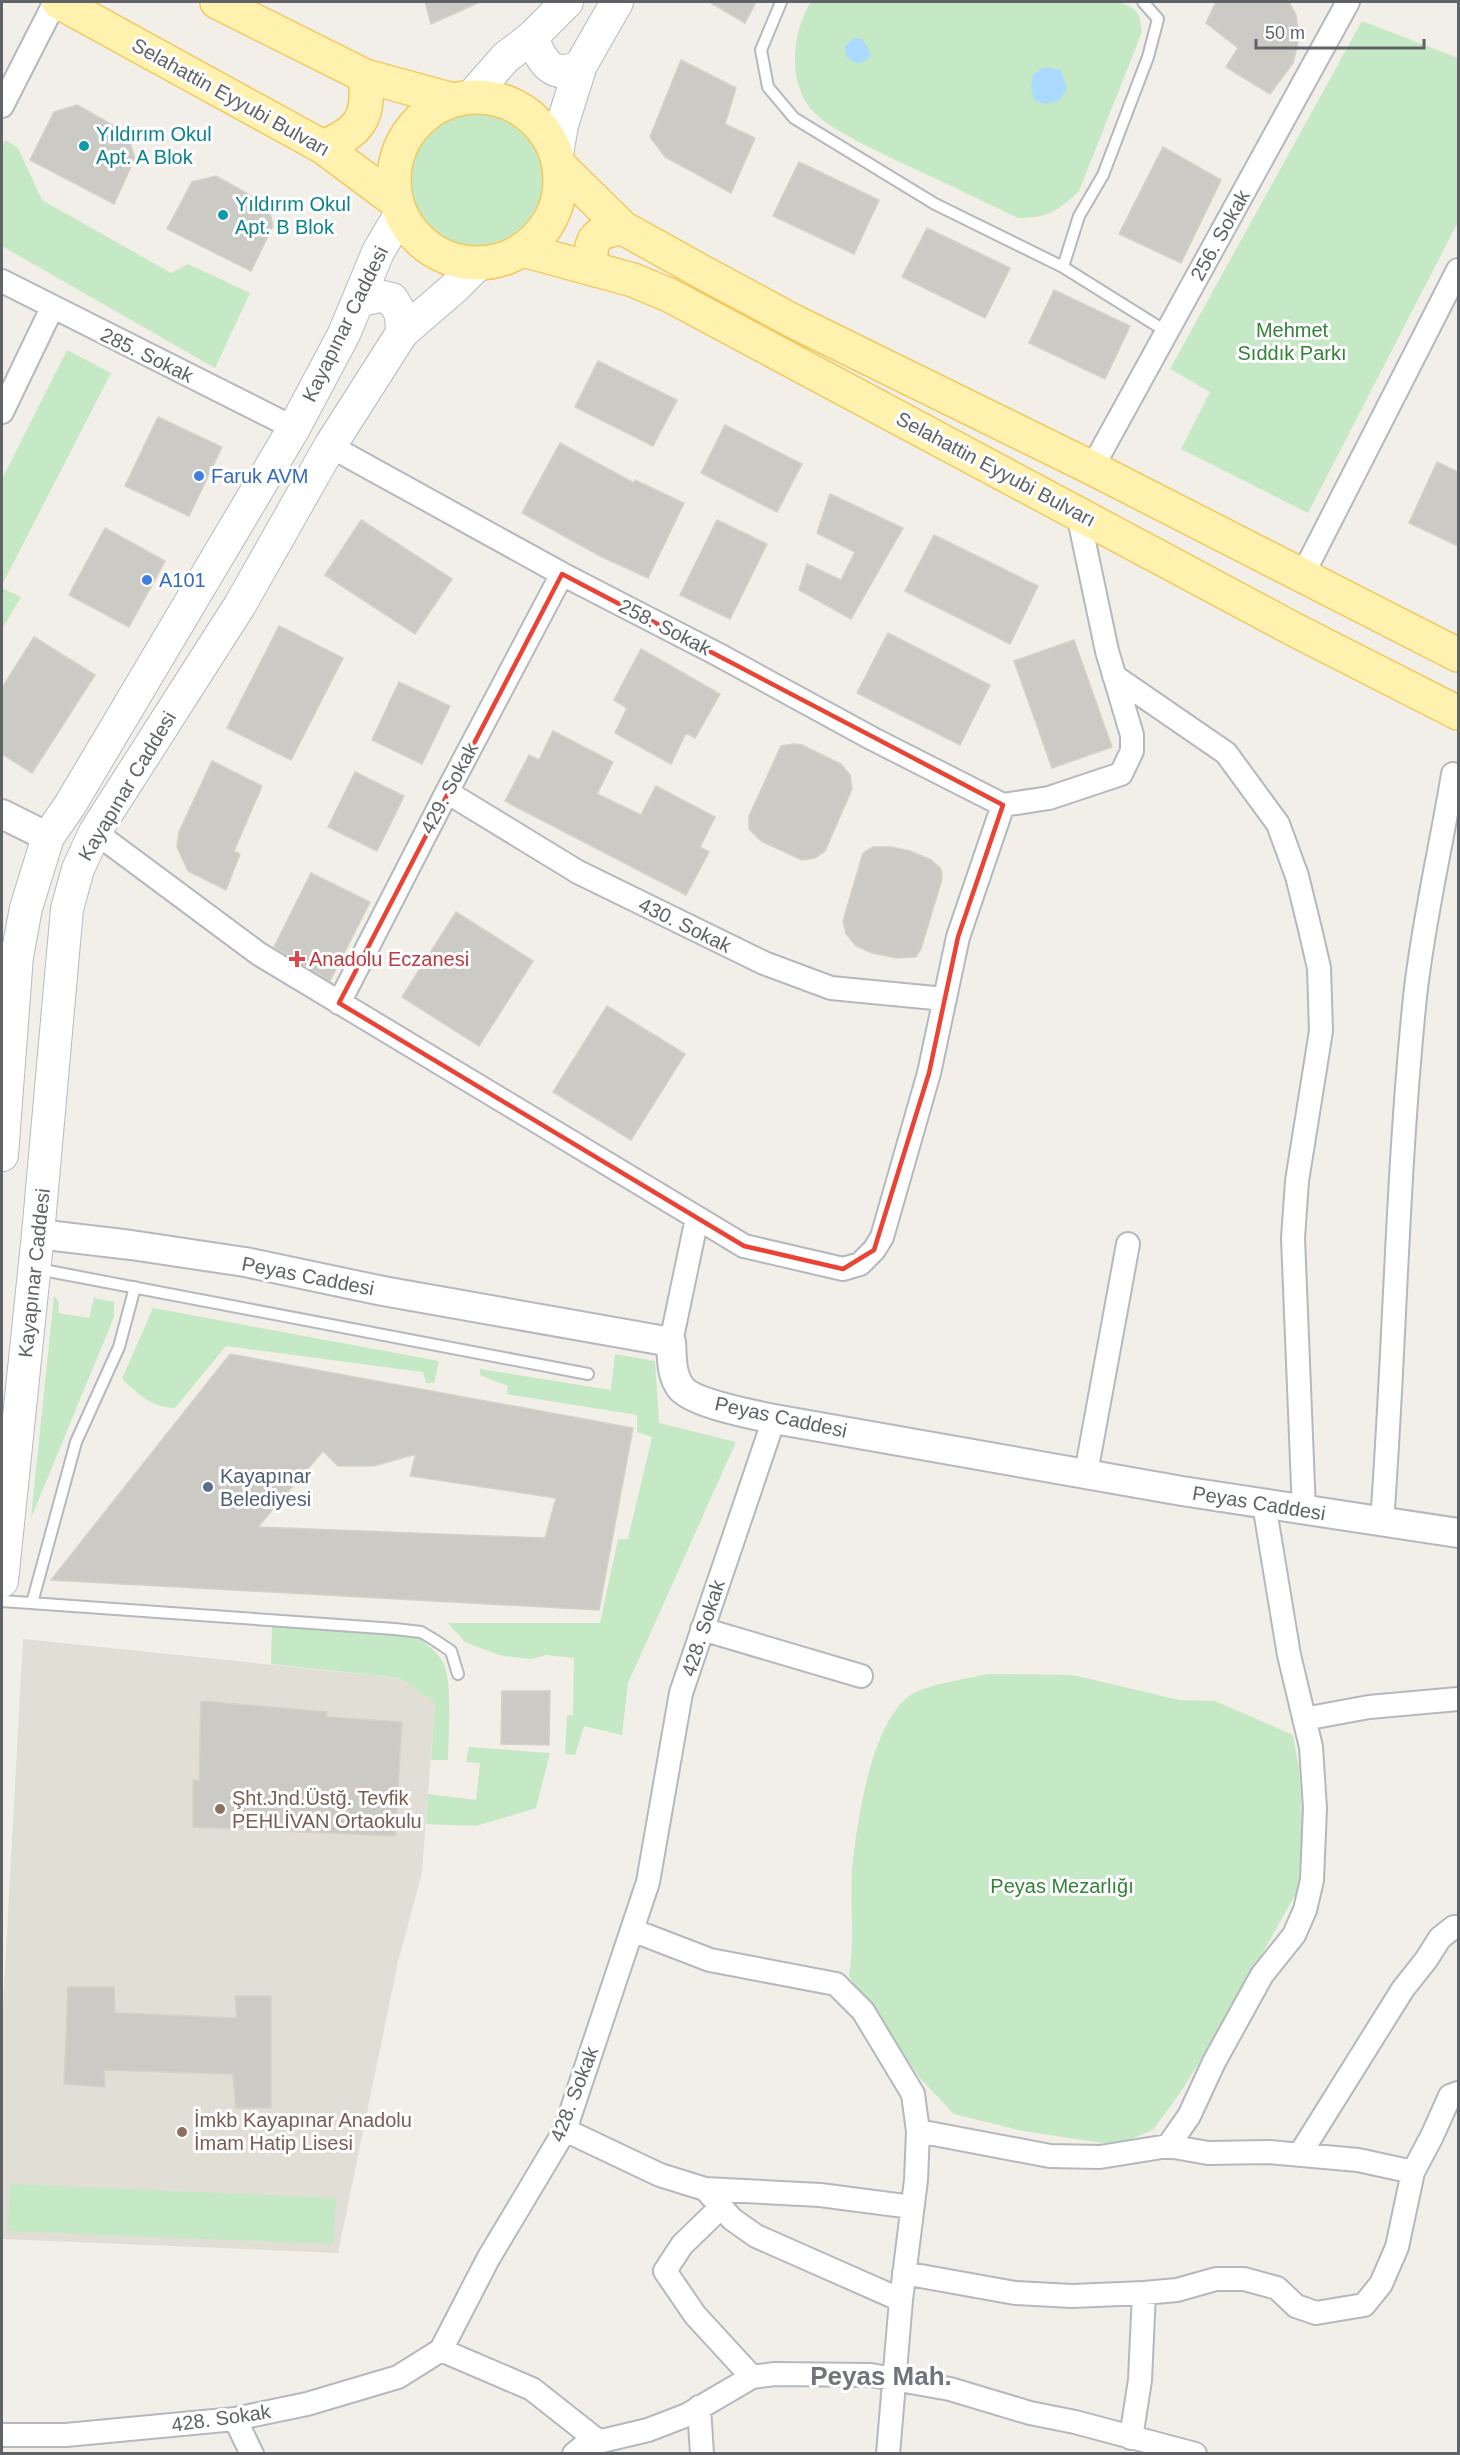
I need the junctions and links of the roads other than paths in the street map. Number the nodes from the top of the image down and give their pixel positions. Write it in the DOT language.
graph roads {
  1 [pos="57,2"];
  2 [pos="217,2"];
  3 [pos="567,2"];
  4 [pos="617,2"];
  5 [pos="781,2"];
  6 [pos="1143,2"];
  7 [pos="1348,2"];
  8 [pos="532,37"];
  9 [pos="581,65"];
  10 [pos="365,76"];
  11 [pos="462,99"];
  12 [pos="2,106"];
  13 [pos="323,147"];
  14 [pos="558,160"];
  15 [pos="399,207"];
  16 [pos="623,228"];
  17 [pos="523,250"];
  18 [pos="478,264"];
  19 [pos="591,267"];
  20 [pos="1063,267"];
  21 [pos="1458,270"];
  22 [pos="2,281"];
  23 [pos="358,301"];
  24 [pos="52,308"];
  25 [pos="1167,332"];
  26 [pos="402,333"];
  27 [pos="2,412"];
  28 [pos="294,428"];
  29 [pos="330,446"];
  30 [pos="1092,468"];
  31 [pos="1078,514"];
  32 [pos="562,574"];
  33 [pos="1302,576"];
  34 [pos="1458,655"];
  35 [pos="1114,676"];
  36 [pos="1458,713"];
  37 [pos="1453,774"];
  38 [pos="447,792"];
  39 [pos="1002,805"];
  40 [pos="2,814"];
  41 [pos="95,832"];
  42 [pos="48,837"];
  43 [pos="945,999"];
  44 [pos="339,1003"];
  45 [pos="2,1155"];
  46 [pos="697,1218"];
  47 [pos="38,1234"];
  48 [pos="1128,1244"];
  49 [pos="34,1268"];
  50 [pos="135,1287"];
  51 [pos="671,1342"];
  52 [pos="588,1374"];
  53 [pos="774,1419"];
  54 [pos="1086,1473"];
  55 [pos="1263,1504"];
  56 [pos="1304,1511"];
  57 [pos="1382,1522"];
  58 [pos="1458,1533"];
  59 [pos="2,1581"];
  60 [pos="2,1601"];
  61 [pos="32,1603"];
  62 [pos="702,1629"];
  63 [pos="458,1674"];
  64 [pos="861,1676"];
  65 [pos="1458,1699"];
  66 [pos="1304,1719"];
  67 [pos="1458,1927"];
  68 [pos="632,1930"];
  69 [pos="1458,2093"];
  70 [pos="566,2130"];
  71 [pos="918,2132"];
  72 [pos="1168,2146"];
  73 [pos="1300,2154"];
  74 [pos="1413,2172"];
  75 [pos="705,2189"];
  76 [pos="721,2207"];
  77 [pos="912,2207"];
  78 [pos="904,2273"];
  79 [pos="1144,2293"];
  80 [pos="901,2300"];
  81 [pos="441,2350"];
  82 [pos="752,2377"];
  83 [pos="894,2379"];
  84 [pos="699,2407"];
  85 [pos="235,2419"];
  86 [pos="2,2435"];
  87 [pos="1131,2438"];
  88 [pos="598,2441"];
  89 [pos="252,2454"];
  90 [pos="574,2454"];
  91 [pos="702,2454"];
  92 [pos="888,2454"];
  93 [pos="1195,2454"];
  1 -- 12 [label="street"];
  1 -- 13 [label="main road, Selahattin Eyyubi Bulvarı"];
  2 -- 10 [label="main road"];
  3 -- 8 [label="main road"];
  4 -- 9 [label="main road"];
  5 -- 20 [label="lane"];
  6 -- 20 [label="lane"];
  7 -- 25 [label="street, 256. Sokak"];
  8 -- 9 [label="main road"];
  8 -- 11 [label="main road"];
  9 -- 14 [label="main road"];
  10 -- 11 [label="main road"];
  10 -- 13 [label="main road"];
  11 -- 14 [label="main road"];
  11 -- 15 [label="main road"];
  13 -- 15 [label="main road, Selahattin Eyyubi Bulvarı"];
  14 -- 16 [label="main road, Selahattin Eyyubi Bulvarı"];
  14 -- 17 [label="main road"];
  15 -- 18 [label="main road"];
  15 -- 23 [label="main road, Kayapınar Caddesi"];
  16 -- 19 [label="main road"];
  16 -- 30 [label="main road, Selahattin Eyyubi Bulvarı"];
  17 -- 18 [label="main road"];
  17 -- 19 [label="main road, Selahattin Eyyubi Bulvarı"];
  18 -- 26 [label="main road, Kayapınar Caddesi"];
  19 -- 31 [label="main road, Selahattin Eyyubi Bulvarı"];
  20 -- 25 [label="lane"];
  21 -- 33 [label="street"];
  22 -- 24 [label="street, 285. Sokak"];
  23 -- 26 [label="main road"];
  23 -- 28 [label="main road, Kayapınar Caddesi"];
  24 -- 27 [label="street"];
  24 -- 28 [label="street, 285. Sokak"];
  25 -- 30 [label="street, 256. Sokak"];
  26 -- 29 [label="main road, Kayapınar Caddesi"];
  28 -- 42 [label="main road, Kayapınar Caddesi"];
  29 -- 32 [label="street, 258. Sokak"];
  29 -- 41 [label="main road, Kayapınar Caddesi"];
  30 -- 33 [label="main road, Selahattin Eyyubi Bulvarı"];
  31 -- 35 [label="street"];
  31 -- 36 [label="main road, Selahattin Eyyubi Bulvarı"];
  32 -- 38 [label="street, 429. Sokak"];
  32 -- 39 [label="street, 258. Sokak"];
  33 -- 34 [label="main road, Selahattin Eyyubi Bulvarı"];
  35 -- 39 [label="street"];
  35 -- 56 [label="street"];
  37 -- 57 [label="street"];
  38 -- 43 [label="street, 430. Sokak"];
  38 -- 44 [label="street, 429. Sokak"];
  39 -- 43 [label="street"];
  40 -- 42 [label="street"];
  41 -- 44 [label="street"];
  41 -- 47 [label="main road, Kayapınar Caddesi"];
  42 -- 45 [label="main road, Kayapınar Caddesi"];
  43 -- 46 [label="street"];
  44 -- 46 [label="street"];
  46 -- 51 [label="street"];
  47 -- 49 [label="main road, Kayapınar Caddesi"];
  47 -- 51 [label="street, Peyas Caddesi"];
  48 -- 54 [label="street"];
  49 -- 50 [label="lane"];
  49 -- 59 [label="main road, Kayapınar Caddesi"];
  50 -- 52 [label="lane"];
  50 -- 61 [label="lane"];
  51 -- 53 [label="street, Peyas Caddesi"];
  53 -- 54 [label="street, Peyas Caddesi"];
  53 -- 62 [label="street, 428. Sokak"];
  54 -- 55 [label="street, Peyas Caddesi"];
  55 -- 56 [label="street, Peyas Caddesi"];
  55 -- 66 [label="street"];
  56 -- 57 [label="street, Peyas Caddesi"];
  57 -- 58 [label="street, Peyas Caddesi"];
  60 -- 61 [label="lane"];
  61 -- 63 [label="lane"];
  62 -- 64 [label="street"];
  62 -- 68 [label="street, 428. Sokak"];
  65 -- 66 [label="street"];
  66 -- 72 [label="street"];
  67 -- 73 [label="street"];
  68 -- 70 [label="street, 428. Sokak"];
  68 -- 71 [label="street"];
  69 -- 74 [label="street"];
  70 -- 75 [label="street"];
  70 -- 81 [label="street, 428. Sokak"];
  71 -- 72 [label="street"];
  71 -- 77 [label="street"];
  72 -- 73 [label="street"];
  73 -- 74 [label="street"];
  74 -- 79 [label="street"];
  75 -- 76 [label="street"];
  75 -- 77 [label="street"];
  76 -- 80 [label="street"];
  76 -- 82 [label="street"];
  77 -- 78 [label="street"];
  78 -- 79 [label="street"];
  78 -- 80 [label="street"];
  79 -- 87 [label="street"];
  80 -- 83 [label="street"];
  81 -- 85 [label="street, 428. Sokak"];
  81 -- 88 [label="street"];
  82 -- 83 [label="street"];
  82 -- 84 [label="street"];
  83 -- 87 [label="street"];
  83 -- 92 [label="street"];
  84 -- 88 [label="street"];
  84 -- 91 [label="street"];
  85 -- 86 [label="street, 428. Sokak"];
  85 -- 89 [label="street"];
  87 -- 93 [label="street"];
  88 -- 90 [label="street"];
}
